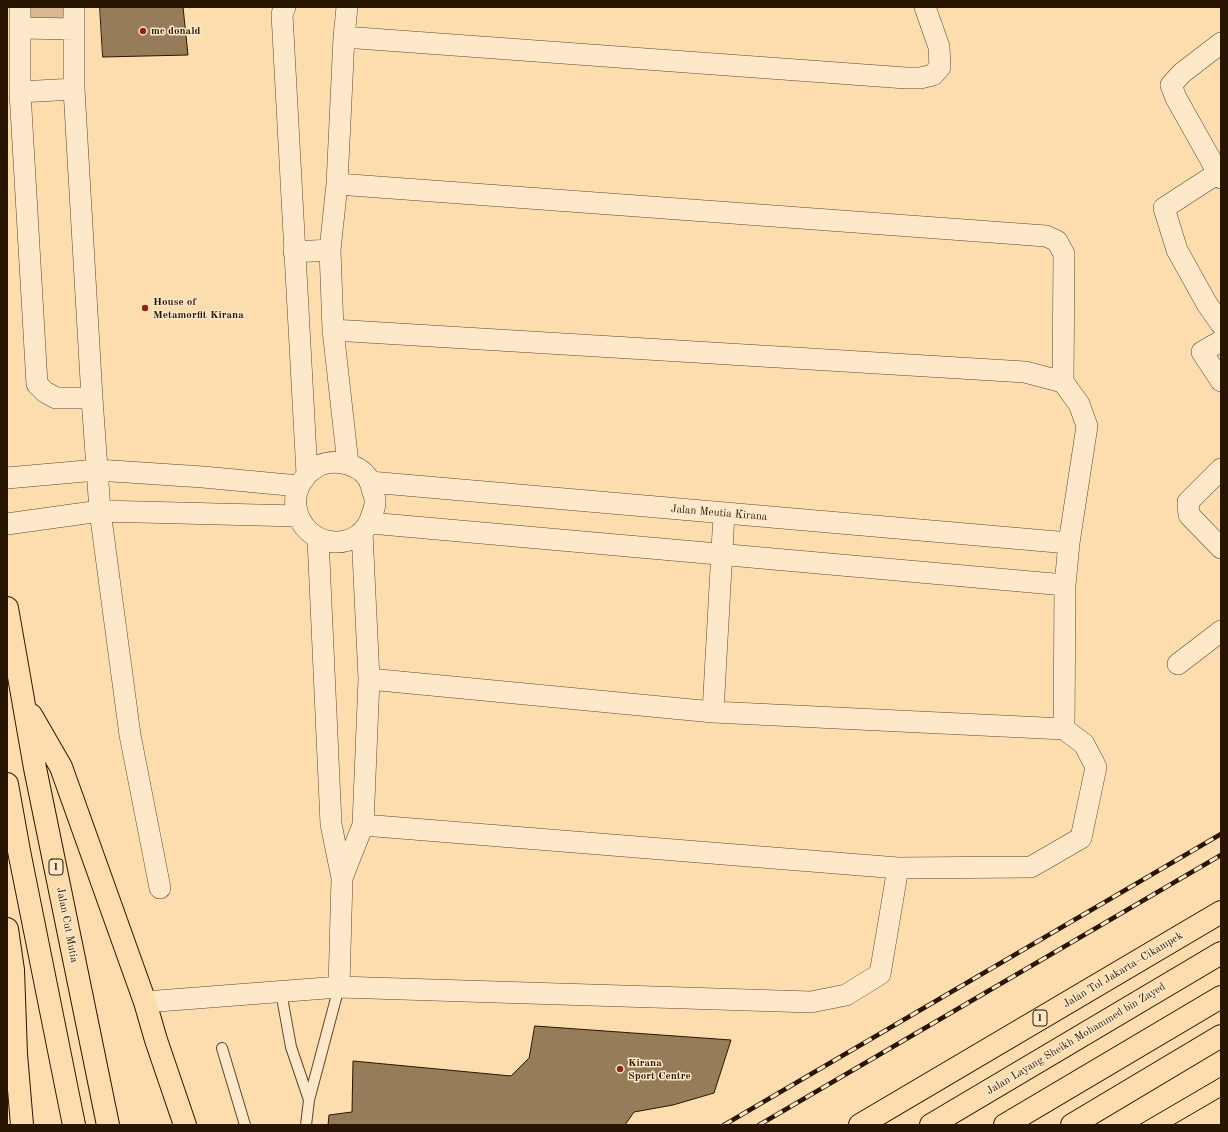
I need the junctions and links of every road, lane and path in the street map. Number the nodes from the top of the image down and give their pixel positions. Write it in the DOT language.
graph roads {
  1 [pos="20,7"];
  2 [pos="74,7"];
  3 [pos="285,7"];
  4 [pos="347,7"];
  5 [pos="925,7"];
  6 [pos="20,28"];
  7 [pos="74,29"];
  8 [pos="344,37"];
  9 [pos="1221,43"];
  10 [pos="74,89"];
  11 [pos="20,92"];
  12 [pos="1220,176"];
  13 [pos="338,184"];
  14 [pos="330,250"];
  15 [pos="294,252"];
  16 [pos="1221,324"];
  17 [pos="333,330"];
  18 [pos="1221,341"];
  19 [pos="1221,381"];
  20 [pos="1063,382"];
  21 [pos="92,398"];
  22 [pos="348,464"];
  23 [pos="1221,469"];
  24 [pos="97,470"];
  25 [pos="7,478"];
  26 [pos="303,480"];
  27 [pos="370,482"];
  28 [pos="100,511"];
  29 [pos="724,514"];
  30 [pos="298,516"];
  31 [pos="7,524"];
  32 [pos="366,528"];
  33 [pos="318,538"];
  34 [pos="1069,543"];
  35 [pos="1221,548"];
  36 [pos="722,554"];
  37 [pos="1065,585"];
  38 [pos="7,608"];
  39 [pos="1221,631"];
  40 [pos="1178,664"];
  41 [pos="369,679"];
  42 [pos="23,701"];
  43 [pos="713,712"];
  44 [pos="1064,729"];
  45 [pos="7,784"];
  46 [pos="363,826"];
  47 [pos="898,868"];
  48 [pos="342,878"];
  49 [pos="160,888"];
  50 [pos="1221,912"];
  51 [pos="7,929"];
  52 [pos="1221,953"];
  53 [pos="10,972"];
  54 [pos="339,987"];
  55 [pos="281,992"];
  56 [pos="1221,997"];
  57 [pos="145,1002"];
  58 [pos="1221,1036"];
  59 [pos="222,1048"];
  60 [pos="309,1100"];
  61 [pos="22,1125"];
  62 [pos="74,1125"];
  63 [pos="108,1125"];
  64 [pos="185,1125"];
  65 [pos="245,1125"];
  66 [pos="306,1125"];
  67 [pos="860,1125"];
  68 [pos="931,1125"];
  69 [pos="1005,1125"];
  70 [pos="1072,1125"];
  1 -- 6 [label="street"];
  2 -- 7 [label="street"];
  3 -- 15 [label="street"];
  4 -- 8 [label="street"];
  5 -- 8 [label="street"];
  6 -- 7 [label="street"];
  6 -- 11 [label="street"];
  7 -- 10 [label="street"];
  8 -- 13 [label="street"];
  9 -- 12 [label="street"];
  10 -- 11 [label="street"];
  10 -- 21 [label="street"];
  11 -- 21 [label="street"];
  12 -- 16 [label="street"];
  13 -- 14 [label="street"];
  13 -- 20 [label="street"];
  14 -- 15 [label="street"];
  14 -- 17 [label="street"];
  15 -- 26 [label="street"];
  17 -- 20 [label="street"];
  17 -- 22 [label="street"];
  18 -- 19 [label="street"];
  20 -- 34 [label="street"];
  21 -- 24 [label="street"];
  22 -- 26 [label="street"];
  22 -- 27 [label="street"];
  23 -- 35 [label="street"];
  24 -- 25 [label="street"];
  24 -- 26 [label="street"];
  24 -- 28 [label="street"];
  26 -- 30 [label="street"];
  27 -- 29 [label="street, Jalan Meutia Kirana"];
  27 -- 32 [label="street"];
  28 -- 30 [label="street"];
  28 -- 31 [label="street"];
  28 -- 49 [label="street"];
  29 -- 34 [label="street, Jalan Meutia Kirana"];
  29 -- 36 [label="street"];
  30 -- 33 [label="street"];
  32 -- 33 [label="street"];
  32 -- 36 [label="street"];
  32 -- 41 [label="street"];
  33 -- 48 [label="street"];
  34 -- 37 [label="street"];
  36 -- 37 [label="street"];
  36 -- 43 [label="street"];
  37 -- 44 [label="street"];
  38 -- 42 [label="highway, Jalan Cut Mutia / 1"];
  39 -- 40 [label="street"];
  41 -- 43 [label="street"];
  41 -- 46 [label="street"];
  42 -- 57 [label="highway"];
  42 -- 63 [label="highway, Jalan Cut Mutia / 1"];
  43 -- 44 [label="street"];
  44 -- 47 [label="street"];
  45 -- 62 [label="highway"];
  46 -- 47 [label="street"];
  46 -- 48 [label="street"];
  47 -- 54 [label="street"];
  48 -- 54 [label="street"];
  50 -- 67 [label="highway, Jalan Tol Jakarta–Cikampek / 1"];
  51 -- 53 [label="highway"];
  52 -- 68 [label="highway, Jalan Layang Sheikh Mohammed bin Zayed"];
  53 -- 61 [label="highway"];
  54 -- 55 [label="street"];
  54 -- 60 [label="lane"];
  55 -- 57 [label="street"];
  55 -- 60 [label="lane"];
  56 -- 69 [label="highway"];
  57 -- 64 [label="highway"];
  58 -- 70 [label="highway"];
  59 -- 65 [label="lane"];
  60 -- 66 [label="lane"];
}
